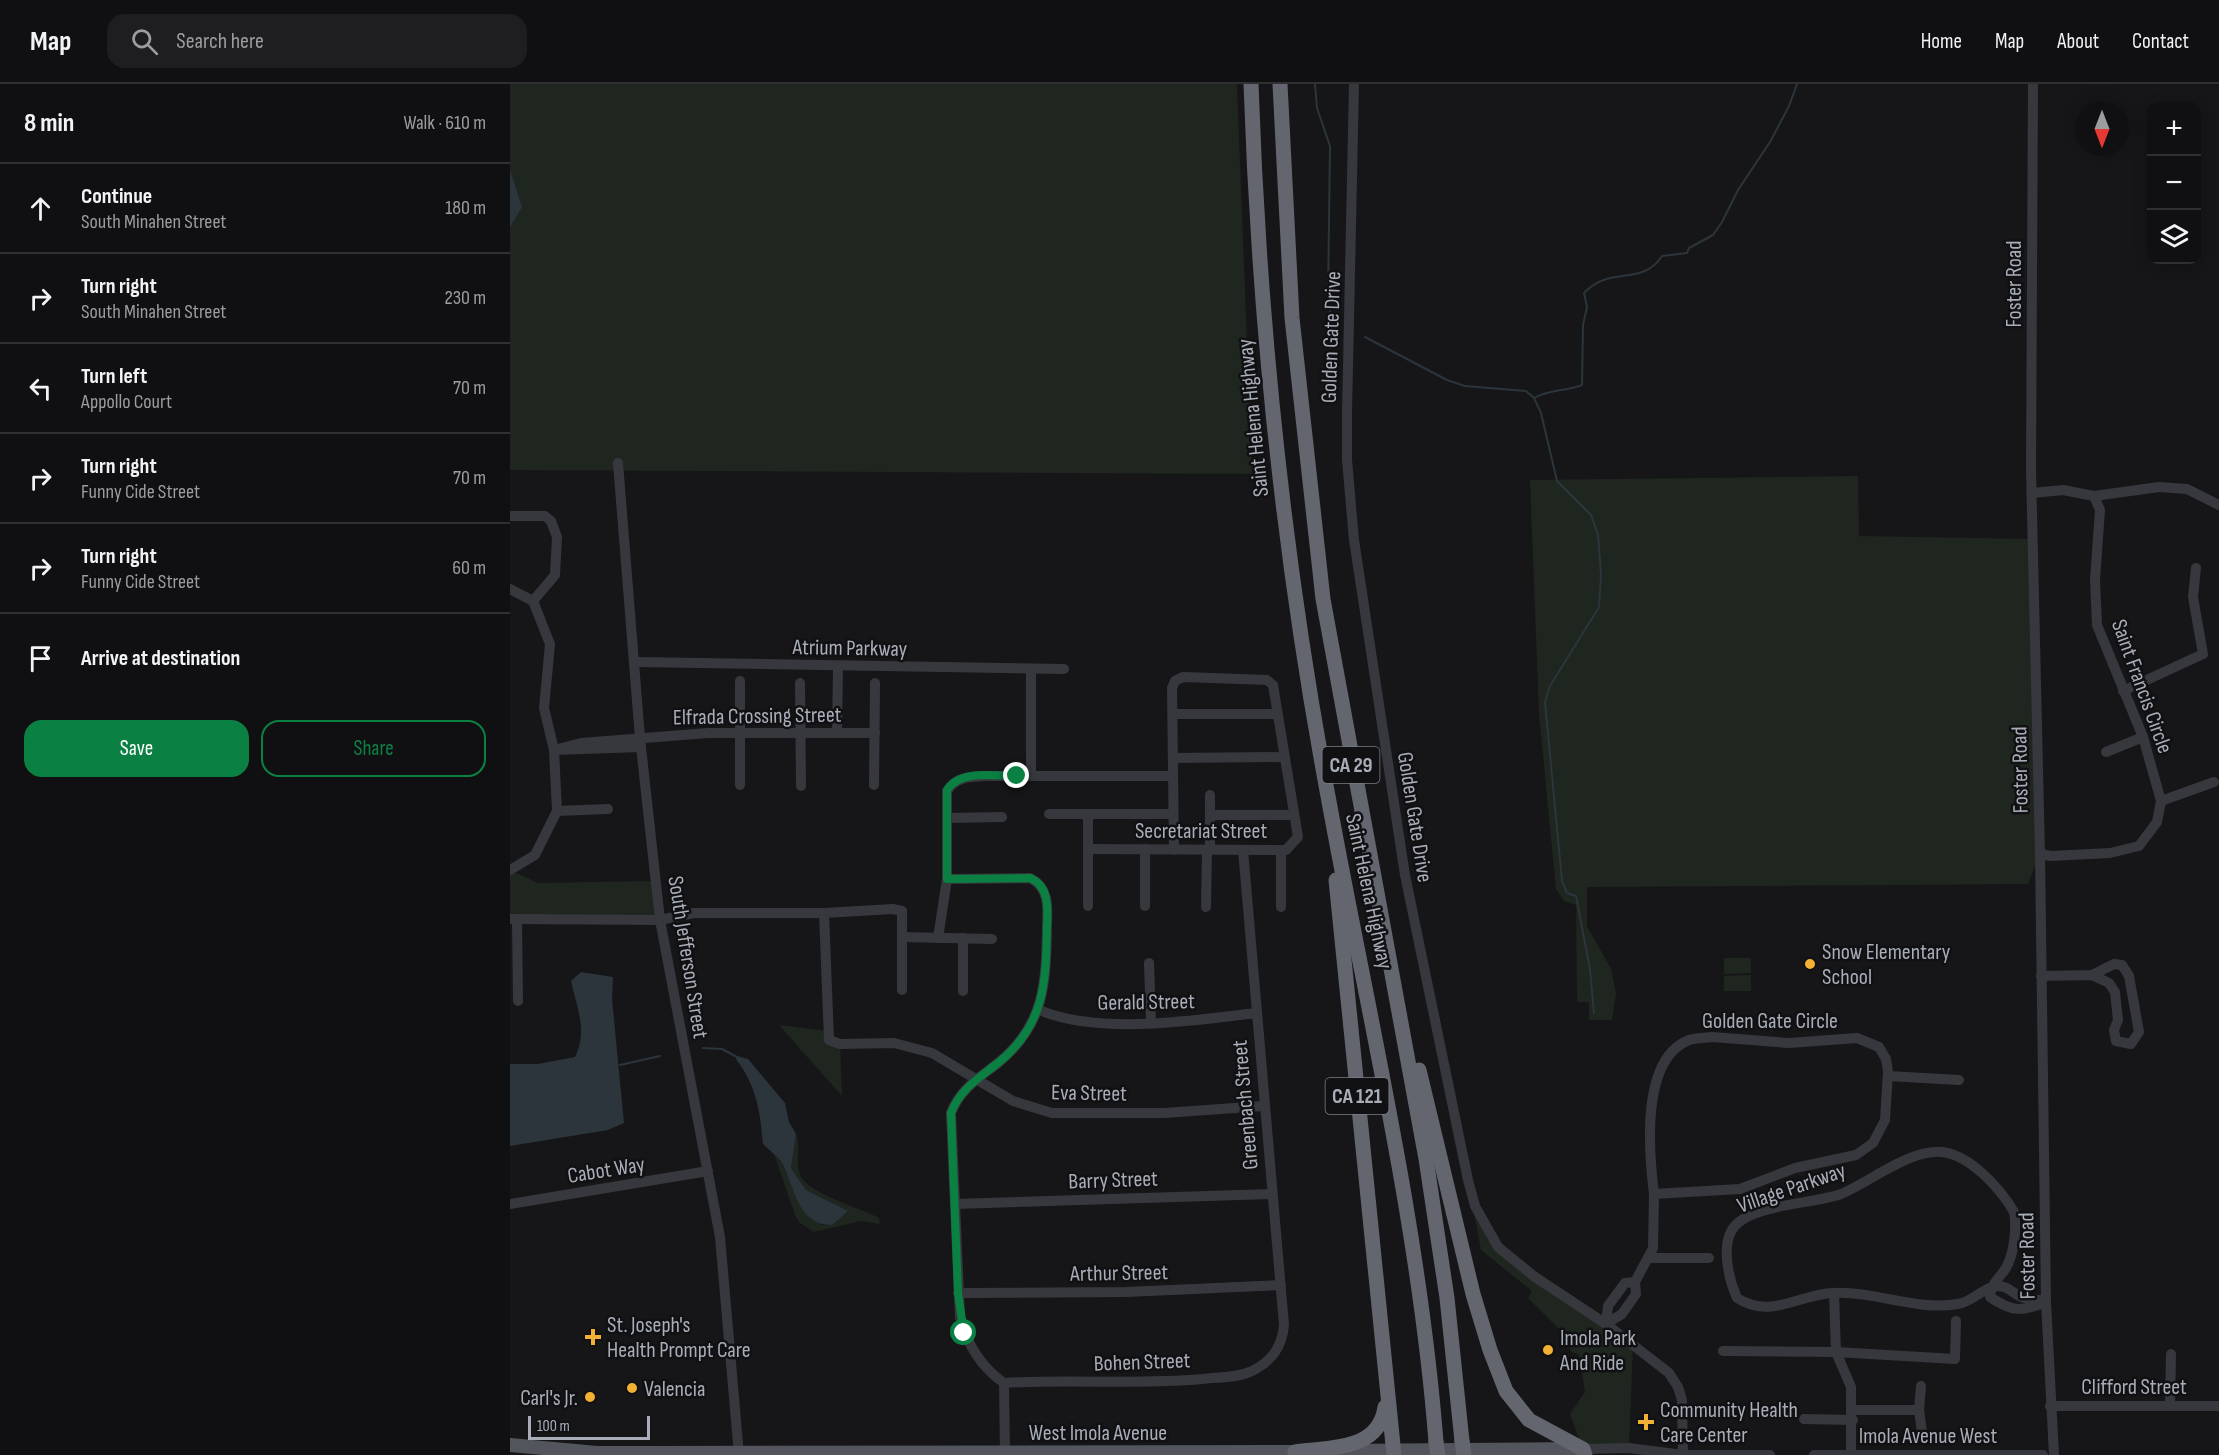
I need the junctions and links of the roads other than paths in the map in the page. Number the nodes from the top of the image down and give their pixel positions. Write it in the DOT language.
graph roads {
  1 [pos="1251,84"];
  2 [pos="1280,84"];
  3 [pos="1354,84"];
  4 [pos="2033,84"];
  5 [pos="618,463"];
  6 [pos="2032,493"];
  7 [pos="2094,496"];
  8 [pos="2219,505"];
  9 [pos="510,516"];
  10 [pos="2196,568"];
  11 [pos="510,589"];
  12 [pos="533,601"];
  13 [pos="635,662"];
  14 [pos="838,666"];
  15 [pos="1031,669"];
  16 [pos="1064,669"];
  17 [pos="740,681"];
  18 [pos="800,683"];
  19 [pos="875,683"];
  20 [pos="2123,691"];
  21 [pos="1174,714"];
  22 [pos="1277,714"];
  23 [pos="740,732"];
  24 [pos="800,733"];
  25 [pos="837,733"];
  26 [pos="874,733"];
  27 [pos="2142,737"];
  28 [pos="641,742"];
  29 [pos="554,750"];
  30 [pos="2106,752"];
  31 [pos="1173,758"];
  32 [pos="1285,758"];
  33 [pos="1031,776"];
  34 [pos="1173,776"];
  35 [pos="2214,782"];
  36 [pos="740,785"];
  37 [pos="874,785"];
  38 [pos="801,786"];
  39 [pos="1210,795"];
  40 [pos="1328,799"];
  41 [pos="2161,801"];
  42 [pos="608,809"];
  43 [pos="557,811"];
  44 [pos="1360,813"];
  45 [pos="1049,814"];
  46 [pos="1088,814"];
  47 [pos="1173,814"];
  48 [pos="1294,814"];
  49 [pos="1210,815"];
  50 [pos="1002,817"];
  51 [pos="946,818"];
  52 [pos="1088,849"];
  53 [pos="1145,849"];
  54 [pos="1174,849"];
  55 [pos="1208,849"];
  56 [pos="1243,850"];
  57 [pos="1281,850"];
  58 [pos="2040,854"];
  59 [pos="510,870"];
  60 [pos="947,879"];
  61 [pos="1088,906"];
  62 [pos="1144,906"];
  63 [pos="1206,907"];
  64 [pos="1281,907"];
  65 [pos="824,913"];
  66 [pos="514,919"];
  67 [pos="660,920"];
  68 [pos="902,937"];
  69 [pos="938,938"];
  70 [pos="963,939"];
  71 [pos="992,939"];
  72 [pos="1149,963"];
  73 [pos="2092,975"];
  74 [pos="2041,976"];
  75 [pos="902,990"];
  76 [pos="963,991"];
  77 [pos="518,1001"];
  78 [pos="1039,1010"];
  79 [pos="1256,1012"];
  80 [pos="1151,1022"];
  81 [pos="1888,1076"];
  82 [pos="976,1080"];
  83 [pos="1959,1080"];
  84 [pos="1263,1106"];
  85 [pos="708,1171"];
  86 [pos="1271,1194"];
  87 [pos="1654,1194"];
  88 [pos="510,1204"];
  89 [pos="955,1204"];
  90 [pos="1648,1258"];
  91 [pos="1708,1258"];
  92 [pos="1635,1282"];
  93 [pos="1281,1285"];
  94 [pos="1990,1287"];
  95 [pos="958,1293"];
  96 [pos="1834,1293"];
  97 [pos="2046,1302"];
  98 [pos="1956,1321"];
  99 [pos="1606,1324"];
  100 [pos="1723,1351"];
  101 [pos="1836,1352"];
  102 [pos="2171,1354"];
  103 [pos="1275,1355"];
  104 [pos="1004,1383"];
  105 [pos="1921,1386"];
  106 [pos="1387,1393"];
  107 [pos="2050,1406"];
  108 [pos="2170,1406"];
  109 [pos="2218,1406"];
  110 [pos="1919,1410"];
  111 [pos="1853,1415"];
  112 [pos="1804,1419"];
  113 [pos="1922,1432"];
  114 [pos="510,1445"];
  115 [pos="1437,1448"];
  116 [pos="1463,1448"];
  117 [pos="1295,1452"];
  118 [pos="1584,1452"];
  119 [pos="1394,1453"];
  120 [pos="739,1454"];
  121 [pos="1005,1454"];
  122 [pos="1851,1454"];
  123 [pos="1682,1455"];
  124 [pos="1770,1455"];
  125 [pos="1814,1455"];
  126 [pos="2043,1455"];
  127 [pos="2054,1455"];
  1 -- 40 [label="highway, Saint Helena Highway / CA 29"];
  2 -- 44 [label="highway, Saint Helena Highway / CA 29"];
  3 -- 99 [label="street, Golden Gate Drive"];
  4 -- 6 [label="street, Foster Road"];
  5 -- 13 [label="street, South Jefferson Street"];
  6 -- 7 [label="street"];
  6 -- 58 [label="street, Foster Road"];
  7 -- 8 [label="street"];
  7 -- 20 [label="street, Saint Francis Circle"];
  9 -- 12 [label="street"];
  10 -- 20 [label="street"];
  11 -- 12 [label="street"];
  12 -- 29 [label="street"];
  13 -- 14 [label="street, Atrium Parkway"];
  13 -- 28 [label="street, South Jefferson Street"];
  14 -- 15 [label="street, Atrium Parkway"];
  14 -- 25 [label="street"];
  15 -- 16 [label="street, Atrium Parkway"];
  15 -- 33 [label="street"];
  17 -- 23 [label="street"];
  18 -- 24 [label="street"];
  19 -- 26 [label="street"];
  20 -- 27 [label="street, Saint Francis Circle"];
  21 -- 22 [label="street"];
  21 -- 22 [label="street, Secretariat Street"];
  21 -- 31 [label="street"];
  22 -- 32 [label="street, Secretariat Street"];
  23 -- 24 [label="street, Elfrada Crossing Street"];
  23 -- 28 [label="street, Elfrada Crossing Street"];
  23 -- 36 [label="street"];
  24 -- 25 [label="street, Elfrada Crossing Street"];
  24 -- 38 [label="street"];
  25 -- 26 [label="street, Elfrada Crossing Street"];
  26 -- 37 [label="street"];
  27 -- 30 [label="street"];
  27 -- 41 [label="street, Saint Francis Circle"];
  28 -- 29 [label="street, Elfrada Crossing Street"];
  28 -- 67 [label="street, South Jefferson Street"];
  29 -- 43 [label="street"];
  31 -- 32 [label="street"];
  31 -- 34 [label="street"];
  32 -- 48 [label="street, Secretariat Street"];
  33 -- 34 [label="street"];
  33 -- 51 [label="street"];
  34 -- 47 [label="street"];
  35 -- 41 [label="street"];
  39 -- 49 [label="street"];
  40 -- 106 [label="highway, CA 121"];
  40 -- 115 [label="highway, Saint Helena Highway / CA 29"];
  41 -- 58 [label="street"];
  42 -- 43 [label="street"];
  43 -- 59 [label="street"];
  44 -- 116 [label="highway, Saint Helena Highway / CA 29"];
  44 -- 118 [label="highway"];
  45 -- 46 [label="street"];
  46 -- 47 [label="street"];
  46 -- 52 [label="street"];
  47 -- 54 [label="street"];
  48 -- 49 [label="street"];
  48 -- 57 [label="street, Secretariat Street"];
  49 -- 55 [label="street"];
  50 -- 51 [label="street"];
  51 -- 60 [label="street"];
  52 -- 53 [label="street, Secretariat Street"];
  52 -- 61 [label="street"];
  53 -- 54 [label="street, Secretariat Street"];
  53 -- 62 [label="street"];
  54 -- 55 [label="street, Secretariat Street"];
  55 -- 56 [label="street, Secretariat Street"];
  55 -- 63 [label="street"];
  56 -- 57 [label="street, Secretariat Street"];
  56 -- 79 [label="street, Greenbach Street"];
  57 -- 64 [label="street"];
  58 -- 74 [label="street, Foster Road"];
  60 -- 69 [label="street"];
  60 -- 78 [label="street"];
  65 -- 67 [label="street"];
  65 -- 68 [label="street"];
  65 -- 82 [label="street, Eva Street"];
  66 -- 67 [label="street"];
  66 -- 77 [label="street"];
  67 -- 85 [label="street, South Jefferson Street"];
  68 -- 69 [label="street"];
  68 -- 75 [label="street"];
  69 -- 70 [label="street"];
  70 -- 71 [label="street"];
  70 -- 76 [label="street"];
  72 -- 80 [label="street"];
  73 -- 73 [label="street"];
  73 -- 74 [label="street"];
  74 -- 97 [label="street, Foster Road"];
  78 -- 80 [label="street, Gerald Street"];
  78 -- 82 [label="street"];
  79 -- 80 [label="street, Gerald Street"];
  79 -- 84 [label="street, Greenbach Street"];
  81 -- 83 [label="street"];
  81 -- 87 [label="street, Golden Gate Circle"];
  81 -- 87 [label="street, Golden Gate Circle"];
  82 -- 84 [label="street, Eva Street"];
  82 -- 89 [label="street"];
  84 -- 86 [label="street, Greenbach Street"];
  85 -- 88 [label="street, Cabot Way"];
  85 -- 120 [label="street, South Jefferson Street"];
  86 -- 89 [label="street, Barry Street"];
  86 -- 93 [label="street, Greenbach Street"];
  87 -- 90 [label="street, Golden Gate Circle"];
  89 -- 95 [label="street"];
  90 -- 91 [label="street"];
  90 -- 92 [label="street, Golden Gate Circle"];
  92 -- 99 [label="street, Golden Gate Circle"];
  92 -- 99 [label="street, Golden Gate Circle"];
  93 -- 95 [label="street, Arthur Street"];
  93 -- 103 [label="street, Greenbach Street"];
  94 -- 96 [label="street, Village Parkway"];
  94 -- 96 [label="street, Village Parkway"];
  94 -- 97 [label="street"];
  94 -- 97 [label="street"];
  95 -- 104 [label="street"];
  96 -- 101 [label="street"];
  97 -- 107 [label="street, Foster Road"];
  98 -- 101 [label="street"];
  99 -- 123 [label="street, Golden Gate Drive"];
  100 -- 101 [label="street"];
  101 -- 111 [label="street"];
  102 -- 108 [label="street"];
  103 -- 104 [label="street, Bohen Street"];
  104 -- 121 [label="street"];
  105 -- 110 [label="street"];
  106 -- 117 [label="highway, CA 121"];
  106 -- 119 [label="highway"];
  107 -- 108 [label="street, Clifford Street"];
  107 -- 127 [label="street, Foster Road"];
  108 -- 109 [label="street, Clifford Street"];
  110 -- 111 [label="street"];
  110 -- 113 [label="street"];
  111 -- 112 [label="street"];
  111 -- 122 [label="street"];
  114 -- 120 [label="main road, West Imola Avenue / CA 121"];
  117 -- 119 [label="main road, West Imola Avenue"];
  117 -- 121 [label="main road, West Imola Avenue / CA 121"];
  118 -- 119 [label="main road, West Imola Avenue"];
  118 -- 123 [label="street, West Imola Avenue"];
  120 -- 121 [label="main road, West Imola Avenue / CA 121"];
  122 -- 125 [label="street, Imola Avenue West"];
  122 -- 126 [label="street, Imola Avenue West"];
  123 -- 124 [label="street"];
}
